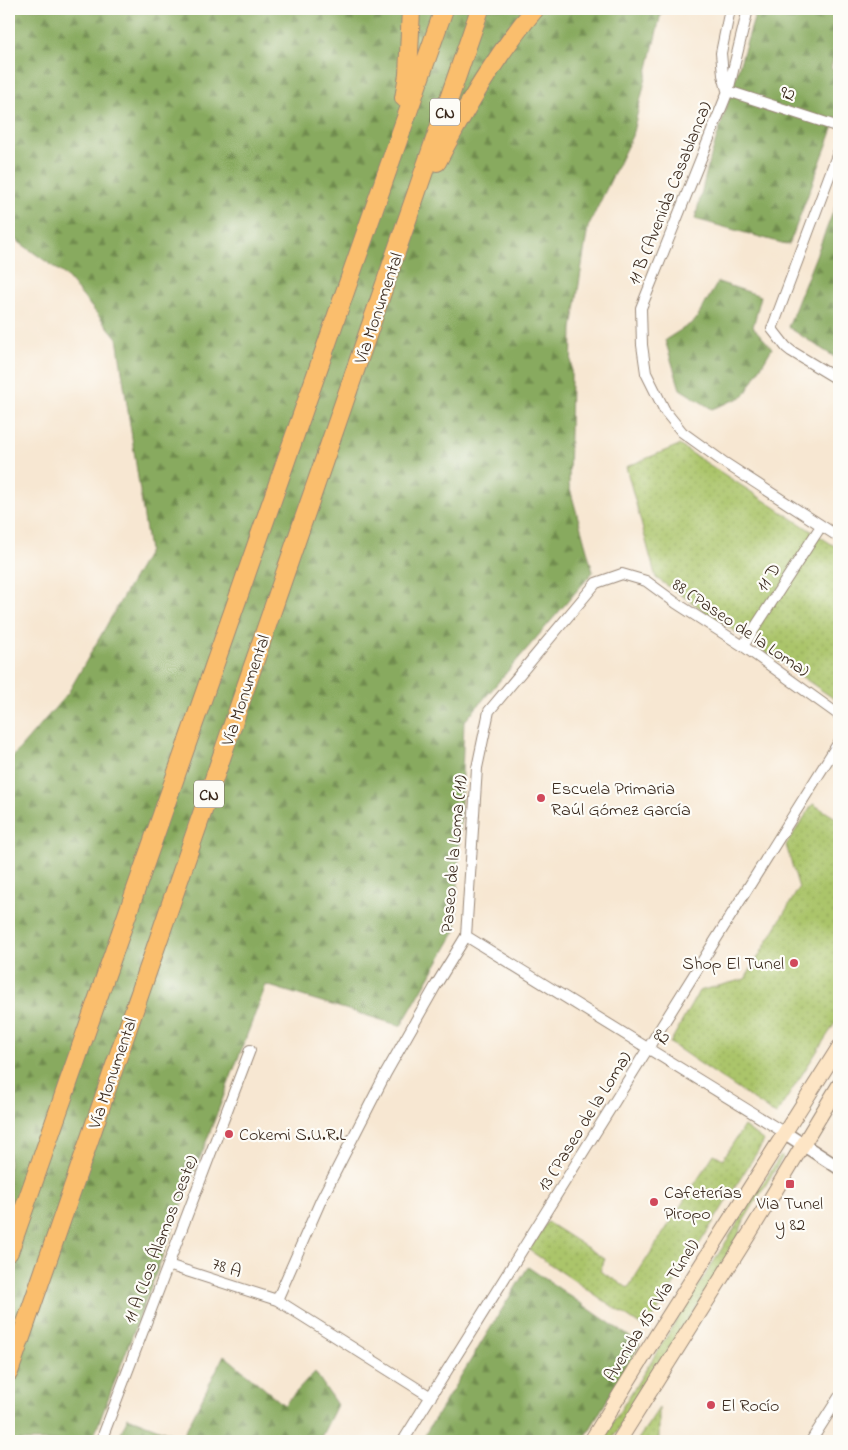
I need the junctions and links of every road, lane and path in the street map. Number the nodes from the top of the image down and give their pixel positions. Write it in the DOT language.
graph roads {
  1 [pos="411,9"];
  2 [pos="444,9"];
  3 [pos="480,9"];
  4 [pos="535,9"];
  5 [pos="730,9"];
  6 [pos="748,9"];
  7 [pos="728,90"];
  8 [pos="839,127"];
  9 [pos="839,150"];
  10 [pos="394,153"];
  11 [pos="410,216"];
  12 [pos="839,380"];
  13 [pos="821,526"];
  14 [pos="839,537"];
  15 [pos="622,574"];
  16 [pos="743,646"];
  17 [pos="839,715"];
  18 [pos="839,742"];
  19 [pos="466,936"];
  20 [pos="839,1047"];
  21 [pos="649,1048"];
  22 [pos="250,1050"];
  23 [pos="839,1085"];
  24 [pos="785,1133"];
  25 [pos="804,1146"];
  26 [pos="839,1168"];
  27 [pos="21,1215"];
  28 [pos="9,1244"];
  29 [pos="9,1252"];
  30 [pos="168,1265"];
  31 [pos="277,1300"];
  32 [pos="9,1372"];
  33 [pos="839,1396"];
  34 [pos="431,1397"];
  35 [pos="102,1441"];
  36 [pos="403,1441"];
  37 [pos="591,1441"];
  38 [pos="619,1441"];
  39 [pos="811,1441"];
  1 -- 10 [label="highway"];
  2 -- 10 [label="highway, Vía Monumental / CN"];
  3 -- 11 [label="highway, Vía Monumental / CN"];
  4 -- 11 [label="highway"];
  5 -- 7 [label="street, 11 B (Avenida Casablanca)"];
  6 -- 7 [label="street, 11 B (Avenida Casablanca)"];
  7 -- 8 [label="street, 92"];
  7 -- 13 [label="street, 11 B (Avenida Casablanca)"];
  9 -- 12 [label="street"];
  10 -- 27 [label="highway, Vía Monumental / CN"];
  11 -- 32 [label="highway, Vía Monumental / CN"];
  13 -- 14 [label="street"];
  13 -- 16 [label="street, 11 D"];
  15 -- 16 [label="street, 88 (Paseo de la Loma)"];
  15 -- 19 [label="street, Paseo de la Loma (11)"];
  16 -- 17 [label="street, 88 (Paseo de la Loma)"];
  18 -- 21 [label="street, 13 (Paseo de la Loma)"];
  19 -- 21 [label="street, 82"];
  19 -- 31 [label="street, Paseo de la Loma (11)"];
  20 -- 24 [label="main road, Avenida 15 (Vía Túnel)"];
  21 -- 24 [label="street, 82"];
  21 -- 34 [label="street, 13 (Paseo de la Loma)"];
  22 -- 30 [label="street, 11 A (Los Álamos Oeste)"];
  23 -- 25 [label="main road"];
  24 -- 25 [label="street, 82"];
  24 -- 37 [label="main road, Avenida 15 (Vía Túnel)"];
  25 -- 26 [label="street, 82"];
  25 -- 38 [label="main road"];
  27 -- 28 [label="highway"];
  27 -- 29 [label="highway, Vía Monumental / CN"];
  30 -- 31 [label="street, 78 A"];
  30 -- 35 [label="street, 11 A (Los Álamos Oeste)"];
  31 -- 34 [label="street, 78 A"];
  33 -- 39 [label="street"];
  34 -- 36 [label="street, 13 (Paseo de la Loma)"];
}
